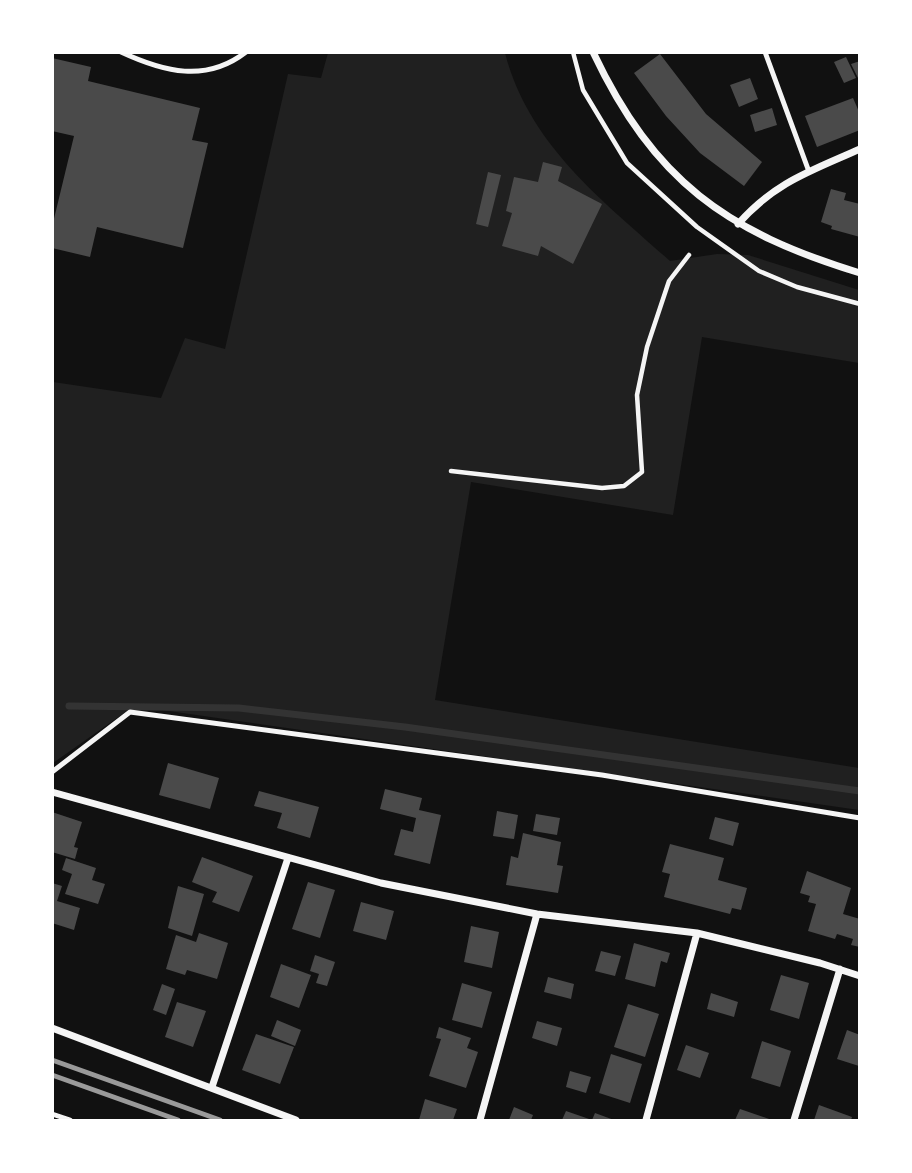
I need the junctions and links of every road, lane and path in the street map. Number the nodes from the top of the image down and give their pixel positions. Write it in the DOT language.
graph roads {
  1 [pos="246,52"];
  2 [pos="593,52"];
  3 [pos="765,52"];
  4 [pos="121,53"];
  5 [pos="859,149"];
  6 [pos="808,169"];
  7 [pos="738,224"];
  8 [pos="689,255"];
  9 [pos="859,273"];
  10 [pos="451,471"];
  11 [pos="52,772"];
  12 [pos="52,792"];
  13 [pos="859,818"];
  14 [pos="288,858"];
  15 [pos="537,915"];
  16 [pos="697,933"];
  17 [pos="840,969"];
  18 [pos="859,976"];
  19 [pos="52,1028"];
  20 [pos="212,1087"];
  21 [pos="52,1114"];
  22 [pos="70,1121"];
  23 [pos="296,1121"];
  24 [pos="480,1121"];
  25 [pos="646,1121"];
  26 [pos="794,1121"];
  1 -- 4 [label="lane"];
  2 -- 7 [label="street"];
  3 -- 6 [label="lane"];
  5 -- 6 [label="street"];
  6 -- 7 [label="street"];
  7 -- 9 [label="street"];
  8 -- 10 [label="path"];
  11 -- 13 [label="lane"];
  12 -- 14 [label="street"];
  14 -- 15 [label="street"];
  14 -- 20 [label="street"];
  15 -- 16 [label="street"];
  15 -- 24 [label="street"];
  16 -- 17 [label="street"];
  16 -- 25 [label="street"];
  17 -- 18 [label="street"];
  17 -- 26 [label="street"];
  19 -- 20 [label="street"];
  20 -- 23 [label="street"];
  21 -- 22 [label="lane"];
}
